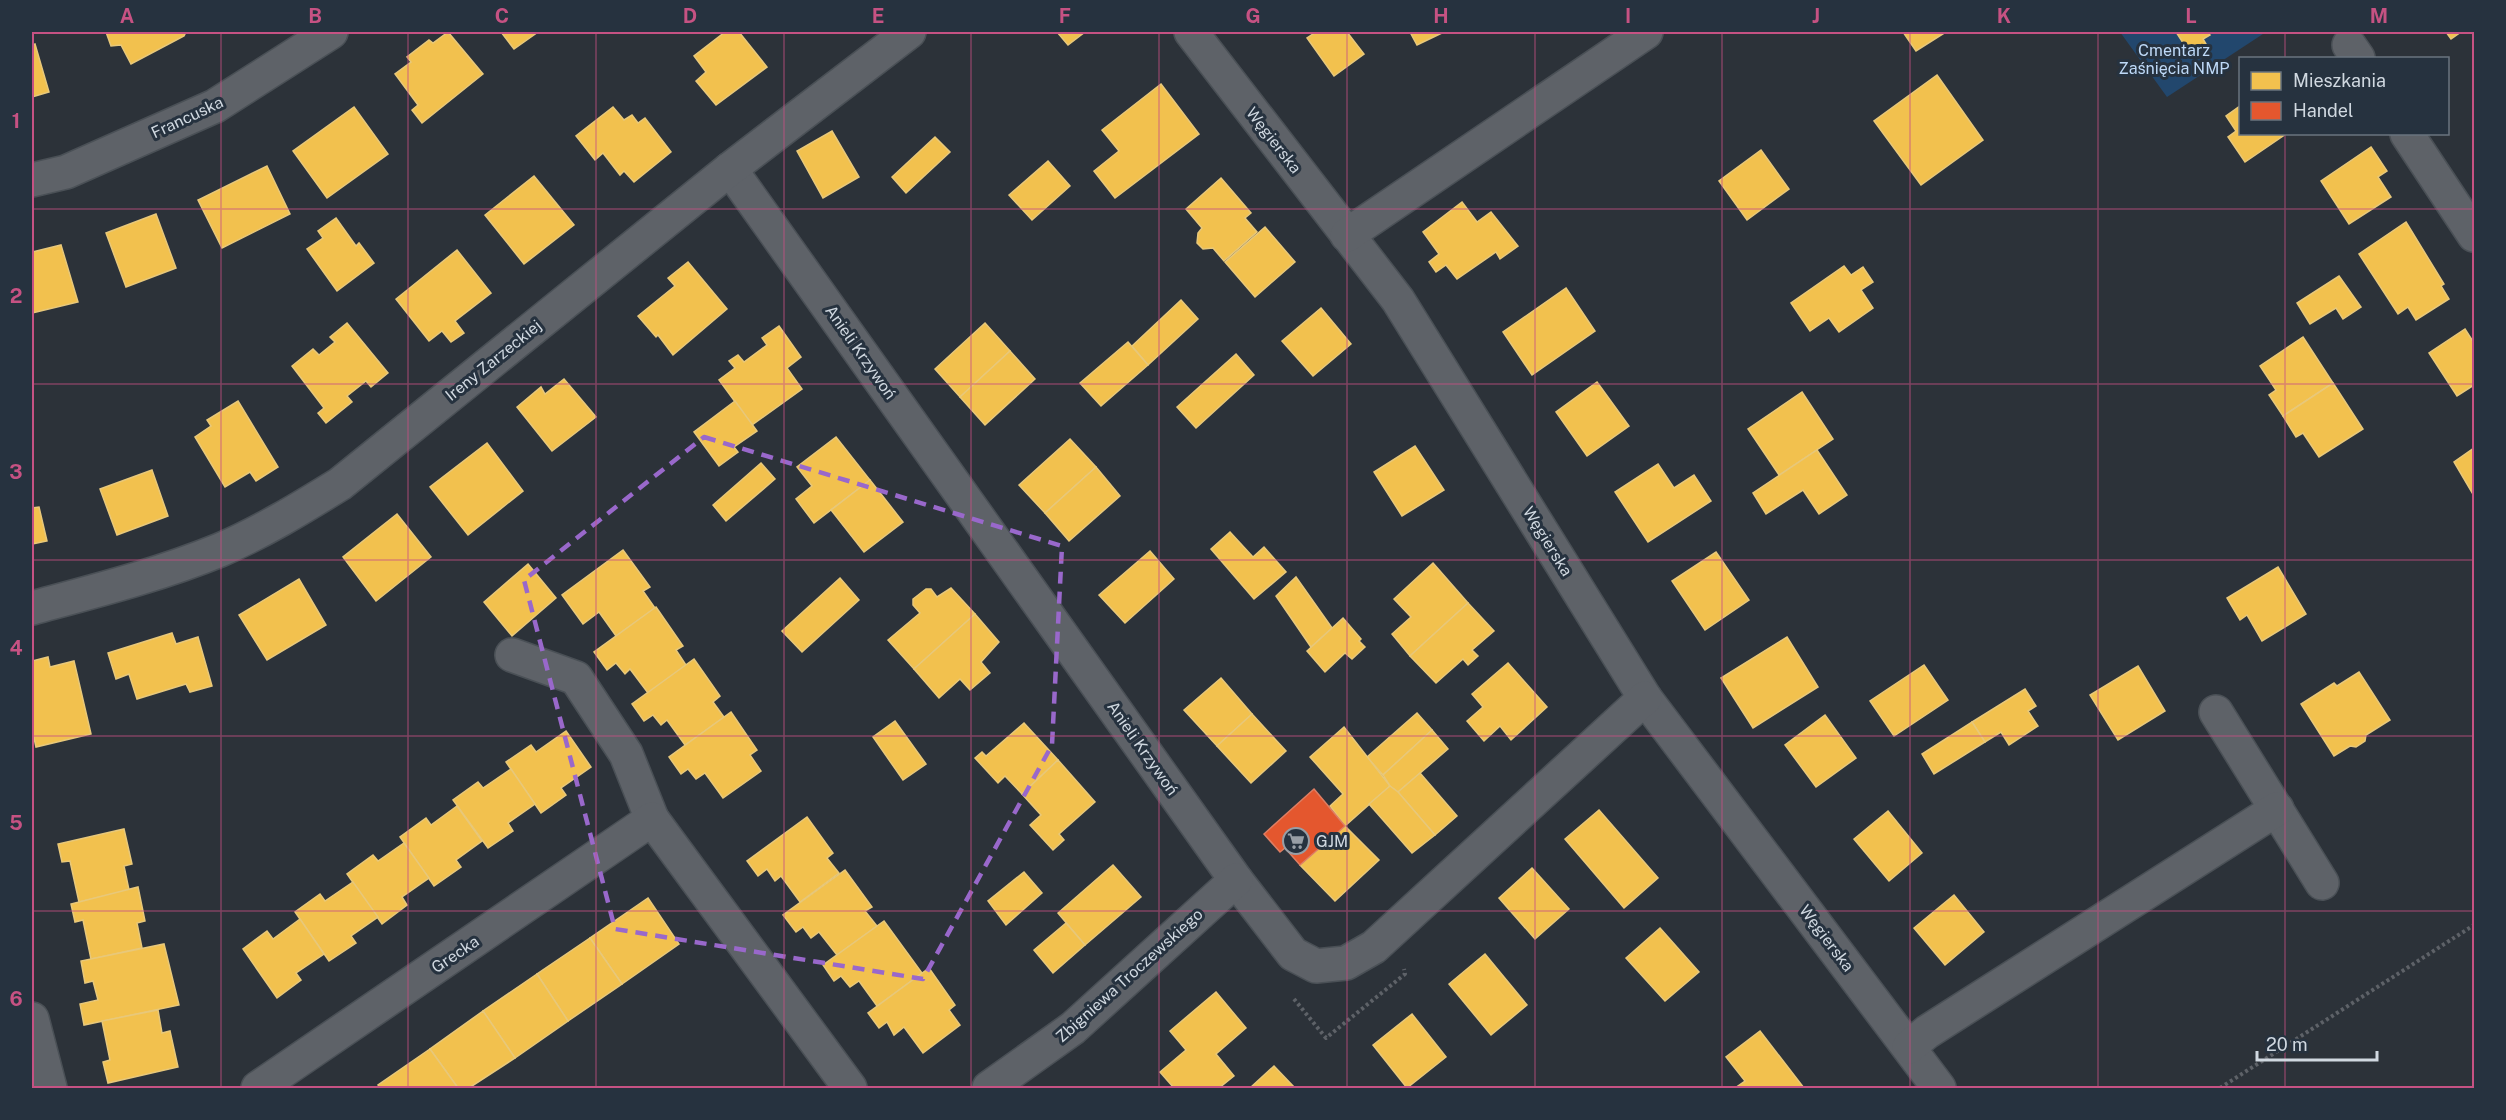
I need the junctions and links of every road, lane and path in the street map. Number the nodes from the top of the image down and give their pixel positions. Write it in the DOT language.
graph roads {
  1 [pos="331,32"];
  2 [pos="909,32"];
  3 [pos="1191,32"];
  4 [pos="1646,32"];
  5 [pos="2408,135"];
  6 [pos="730,169"];
  7 [pos="32,180"];
  8 [pos="1347,234"];
  9 [pos="2475,235"];
  10 [pos="32,608"];
  11 [pos="512,655"];
  12 [pos="1645,698"];
  13 [pos="2216,712"];
  14 [pos="2277,809"];
  15 [pos="652,819"];
  16 [pos="1236,879"];
  17 [pos="2322,883"];
  18 [pos="2475,926"];
  19 [pos="1404,966"];
  20 [pos="1289,993"];
  21 [pos="32,1019"];
  22 [pos="1909,1047"];
  23 [pos="50,1089"];
  24 [pos="258,1089"];
  25 [pos="849,1089"];
  26 [pos="989,1089"];
  27 [pos="1940,1089"];
  28 [pos="2220,1089"];
  1 -- 7 [label="street, Francuska"];
  2 -- 6 [label="street, Ireny Zarzeckiej"];
  3 -- 8 [label="street, Węgierska"];
  4 -- 8 [label="street"];
  5 -- 9 [label="street"];
  6 -- 10 [label="street, Ireny Zarzeckiej"];
  6 -- 16 [label="street, Anieli Krzywoń"];
  8 -- 12 [label="street, Węgierska"];
  11 -- 15 [label="street"];
  12 -- 16 [label="street, Anieli Krzywoń"];
  12 -- 22 [label="street, Węgierska"];
  13 -- 14 [label="street"];
  14 -- 17 [label="street"];
  14 -- 22 [label="street"];
  15 -- 24 [label="street, Grecka"];
  15 -- 25 [label="street"];
  16 -- 26 [label="street, Zbigniewa Troczewskiego"];
  18 -- 28 [label="path"];
  19 -- 20 [label="path"];
  21 -- 23 [label="street"];
  22 -- 27 [label="street, Węgierska"];
}
